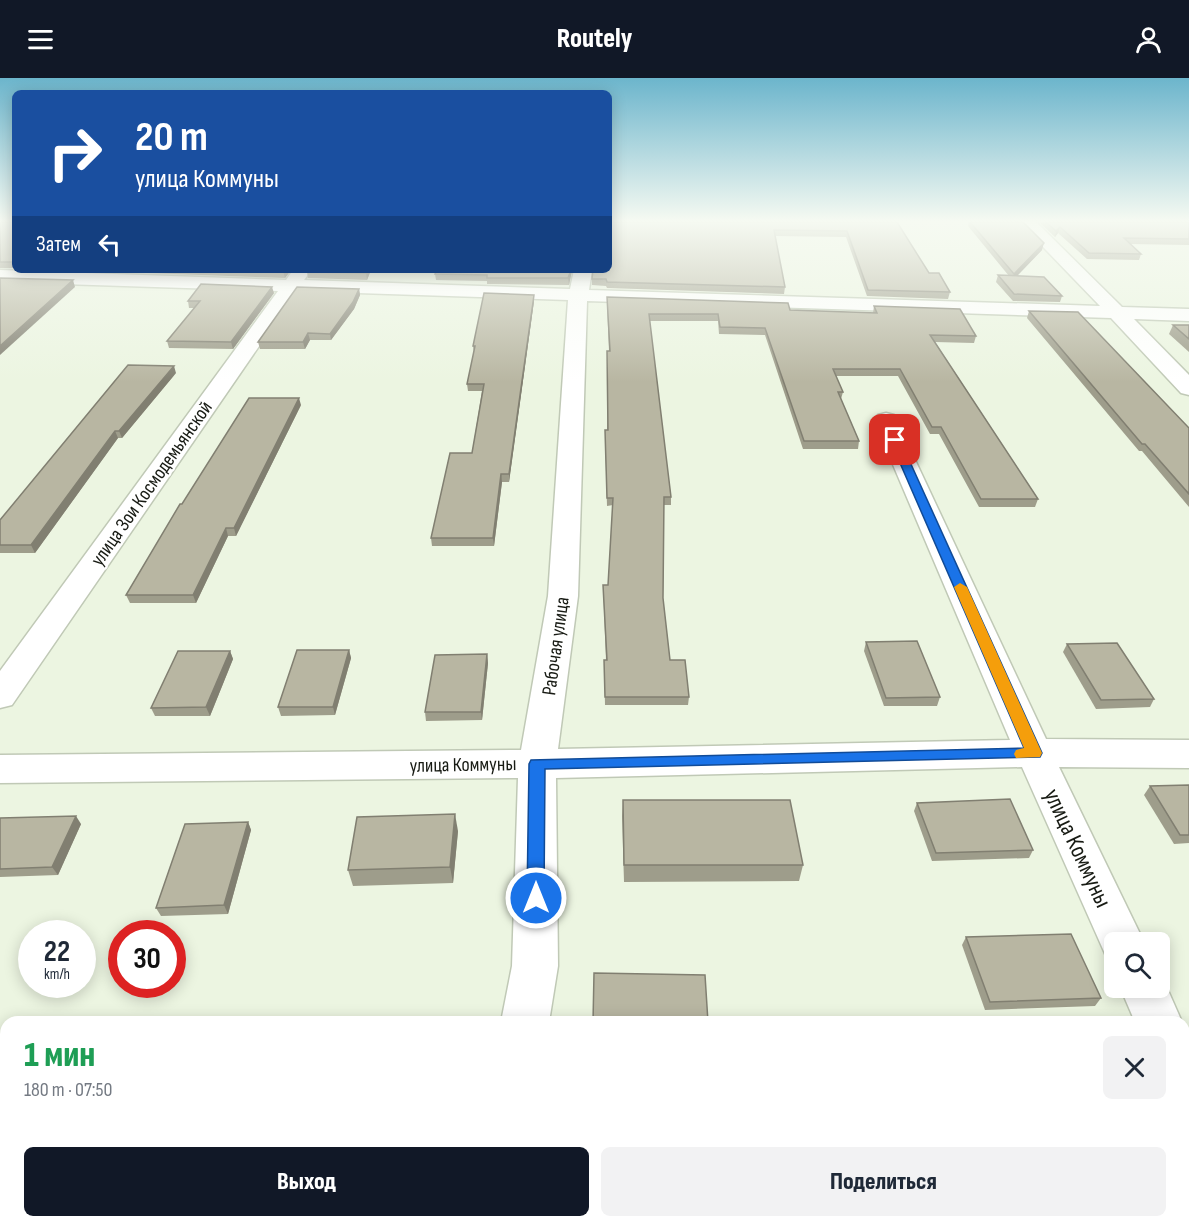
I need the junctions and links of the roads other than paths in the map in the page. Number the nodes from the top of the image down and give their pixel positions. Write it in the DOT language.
graph roads {
  1 [pos="5,276"];
  2 [pos="1081,276"];
  3 [pos="296,278"];
  4 [pos="581,283"];
  5 [pos="1115,313"];
  6 [pos="1189,315"];
  7 [pos="1189,388"];
  8 [pos="886,420"];
  9 [pos="0,696"];
  10 [pos="1034,753"];
  11 [pos="1189,754"];
  12 [pos="537,764"];
  13 [pos="0,769"];
  14 [pos="1117,932"];
  15 [pos="1148,998"];
  16 [pos="526,1016"];
  17 [pos="1156,1016"];
  1 -- 3 [label="street"];
  2 -- 5 [label="street"];
  3 -- 4 [label="street"];
  3 -- 9 [label="street, улица Зои Космодемьянской"];
  4 -- 5 [label="street"];
  4 -- 12 [label="street, Рабочая улица"];
  5 -- 6 [label="street"];
  5 -- 7 [label="street"];
  8 -- 10 [label="street, улица Коммуны"];
  10 -- 11 [label="street, улица Коммуны"];
  10 -- 12 [label="street, улица Коммуны"];
  10 -- 14 [label="street, улица Коммуны"];
  12 -- 13 [label="street, улица Коммуны"];
  12 -- 16 [label="street, Рабочая улица"];
  15 -- 17 [label="street"];
}
